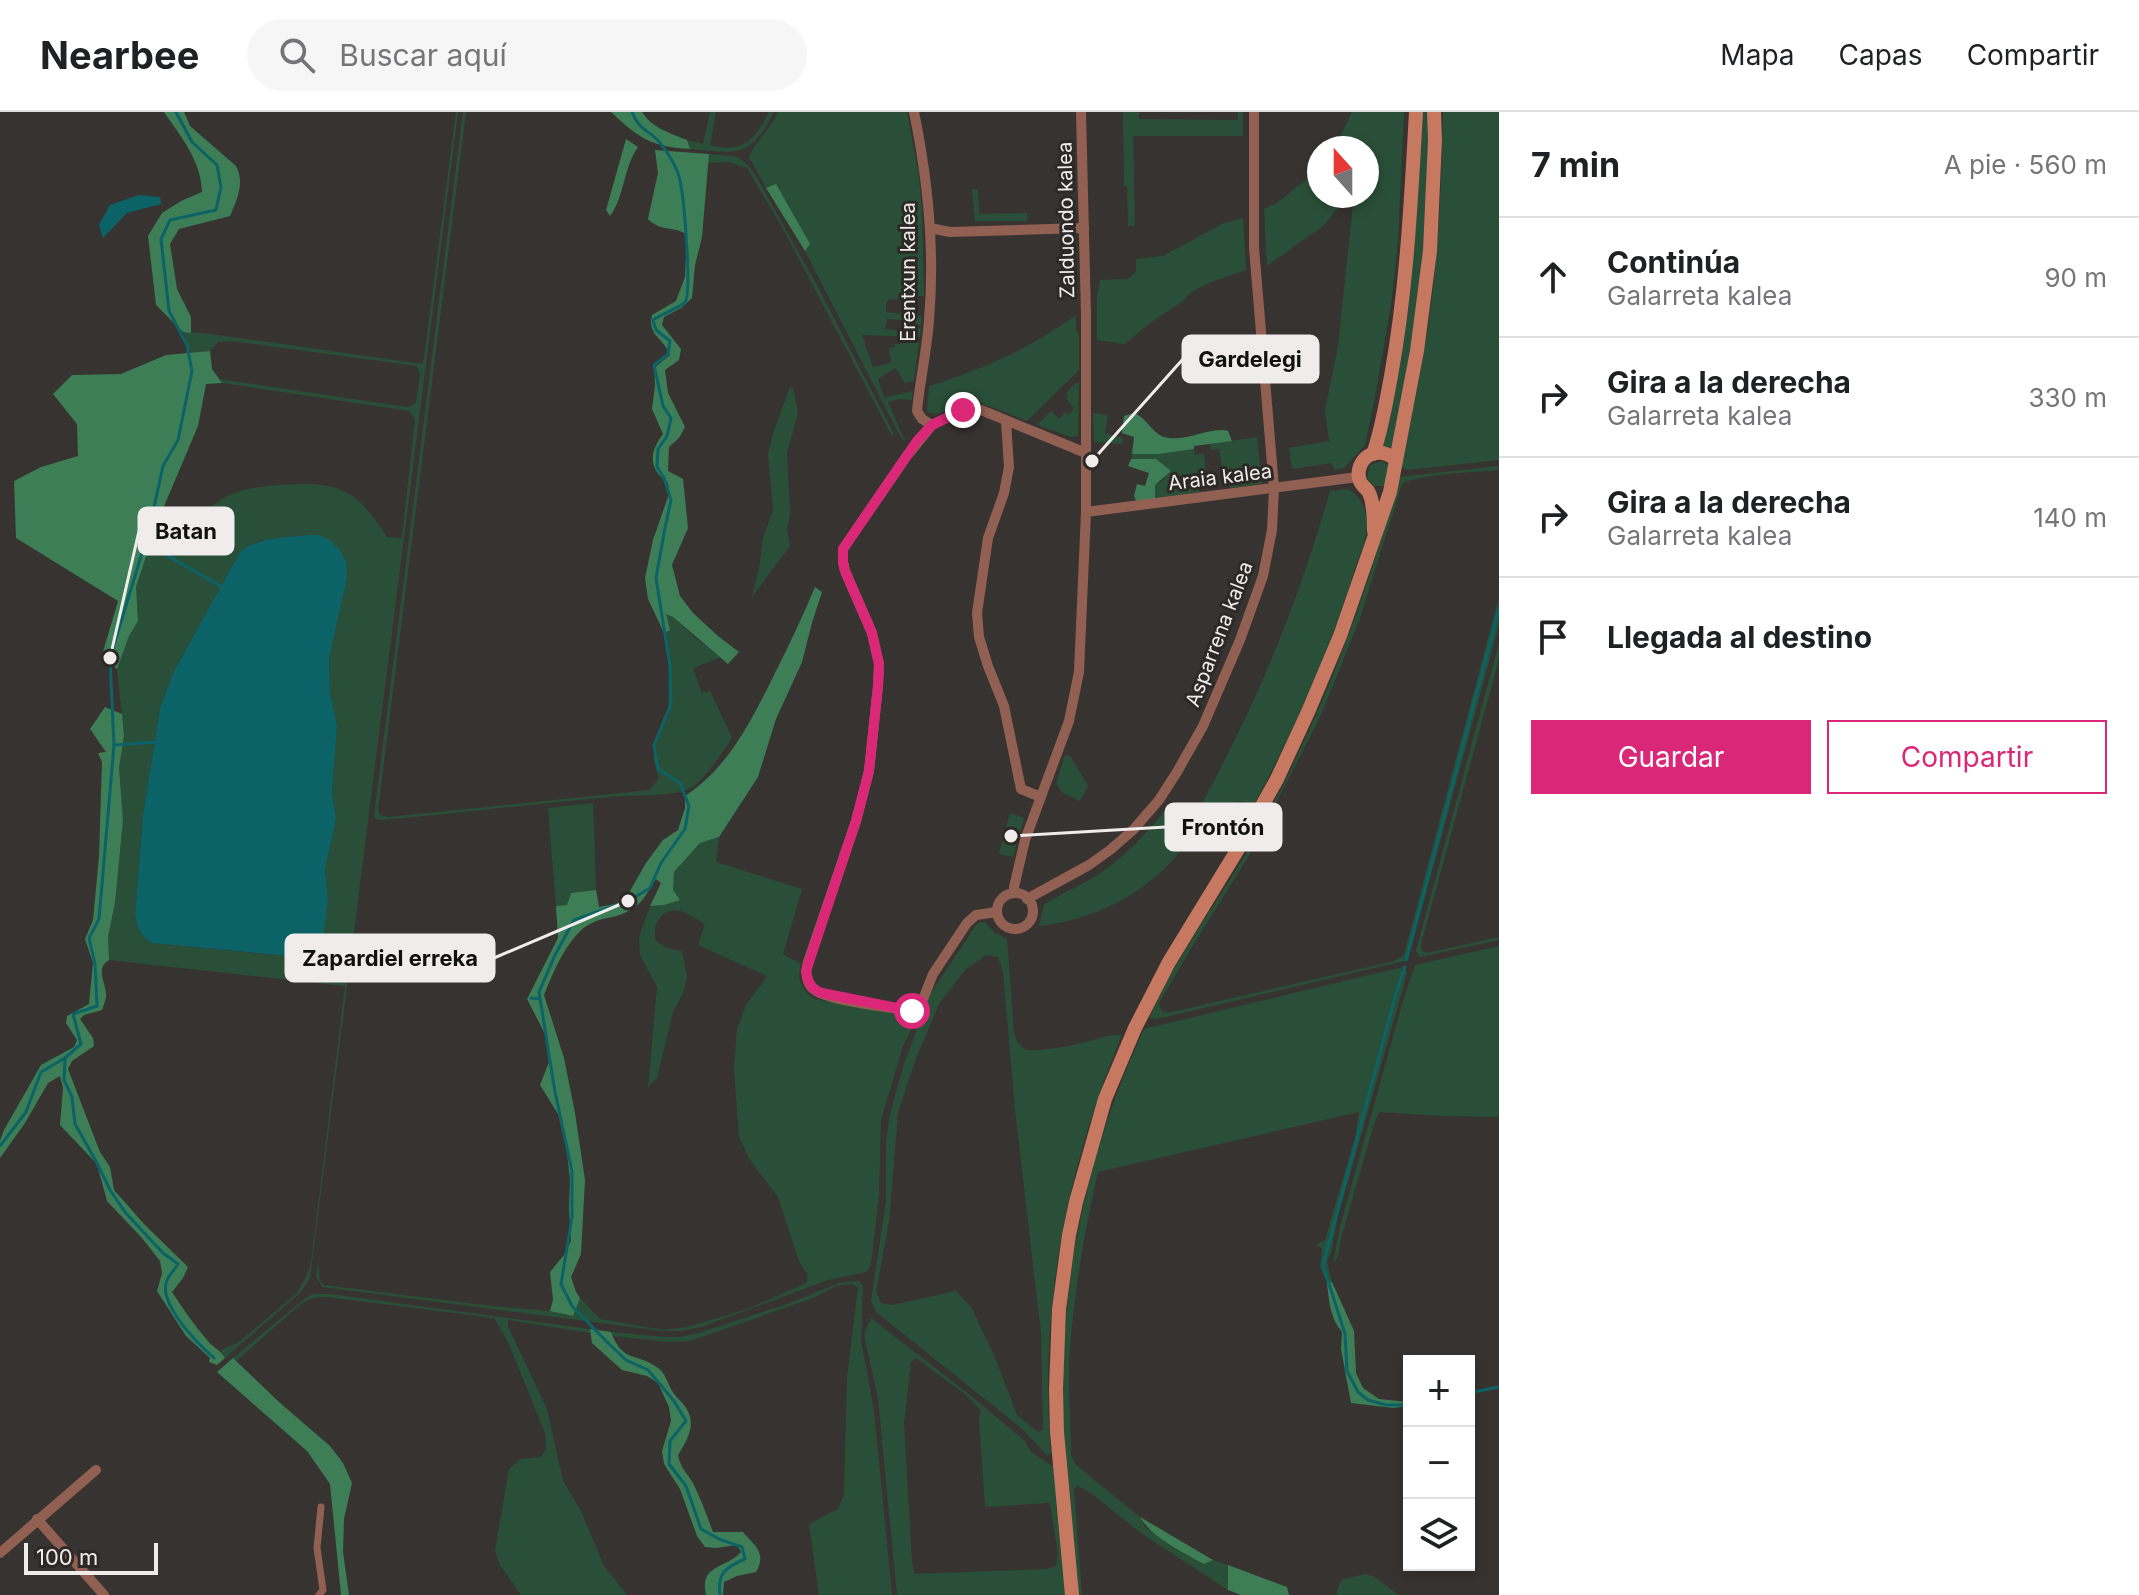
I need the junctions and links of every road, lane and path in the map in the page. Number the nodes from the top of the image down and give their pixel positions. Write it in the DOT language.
graph roads {
  1 [pos="914,112"];
  2 [pos="1081,112"];
  3 [pos="1254,112"];
  4 [pos="1416,112"];
  5 [pos="1434,112"];
  6 [pos="930,228"];
  7 [pos="1084,228"];
  8 [pos="1006,421"];
  9 [pos="932,425"];
  10 [pos="1086,453"];
  11 [pos="1373,454"];
  12 [pos="1396,460"];
  13 [pos="1358,477"];
  14 [pos="1274,488"];
  15 [pos="1368,491"];
  16 [pos="1390,492"];
  17 [pos="1086,512"];
  18 [pos="1374,535"];
  19 [pos="1041,797"];
  20 [pos="1015,893"];
  21 [pos="1027,899"];
  22 [pos="997,912"];
  23 [pos="96,1470"];
  24 [pos="321,1507"];
  25 [pos="37,1519"];
  26 [pos="0,1553"];
  27 [pos="104,1595"];
  28 [pos="319,1595"];
  29 [pos="1072,1595"];
  1 -- 6 [label="street, Erentxun kalea"];
  2 -- 7 [label="street, Zalduondo kalea"];
  3 -- 14 [label="street, Asparrena kalea"];
  4 -- 11 [label="main road"];
  5 -- 12 [label="main road"];
  6 -- 7 [label="street"];
  6 -- 9 [label="street, Erentxun kalea"];
  7 -- 10 [label="street, Zalduondo kalea"];
  8 -- 9 [label="street"];
  8 -- 10 [label="street"];
  8 -- 19 [label="street"];
  9 -- 22 [label="street"];
  10 -- 17 [label="street, Zalduondo kalea"];
  11 -- 12 [label="main road"];
  11 -- 13 [label="main road"];
  12 -- 16 [label="main road"];
  13 -- 14 [label="street, Araia kalea"];
  13 -- 15 [label="main road"];
  14 -- 17 [label="street, Araia kalea"];
  14 -- 21 [label="street, Asparrena kalea"];
  15 -- 16 [label="main road"];
  15 -- 18 [label="main road"];
  16 -- 18 [label="main road"];
  17 -- 19 [label="street, Zalduondo kalea"];
  18 -- 29 [label="main road"];
  19 -- 20 [label="street, Zalduondo kalea"];
  20 -- 21 [label="street"];
  20 -- 22 [label="street"];
  21 -- 22 [label="street"];
  23 -- 25 [label="street"];
  24 -- 28 [label="street"];
  25 -- 26 [label="street"];
  25 -- 27 [label="street"];
}
